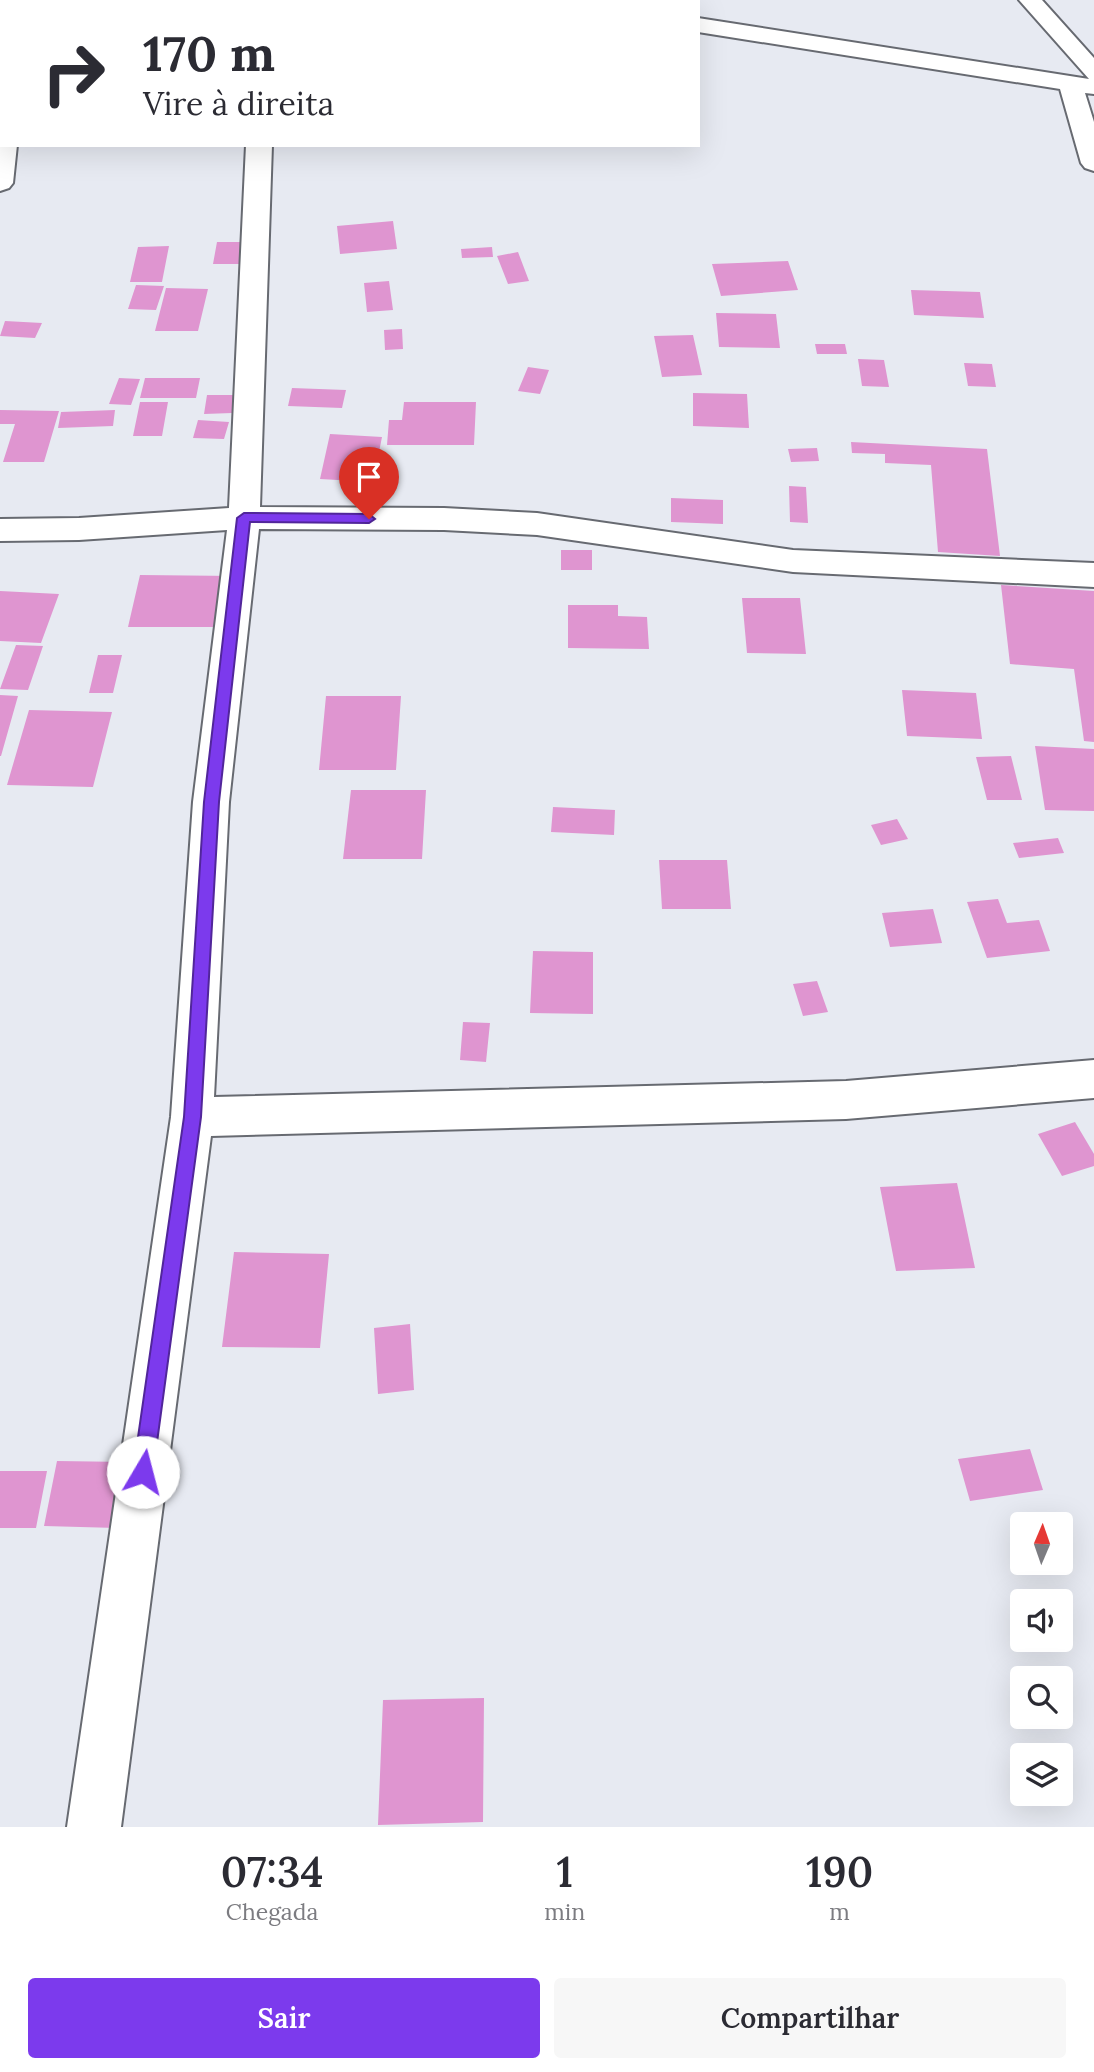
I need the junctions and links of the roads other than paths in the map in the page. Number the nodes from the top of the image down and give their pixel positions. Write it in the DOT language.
graph roads {
  1 [pos="1030,0"];
  2 [pos="700,24"];
  3 [pos="1094,73"];
  4 [pos="1082,85"];
  5 [pos="4,147"];
  6 [pos="259,147"];
  7 [pos="1094,163"];
  8 [pos="0,184"];
  9 [pos="244,518"];
  10 [pos="0,530"];
  11 [pos="1094,575"];
  12 [pos="1094,1079"];
  13 [pos="192,1117"];
  14 [pos="94,1827"];
  1 -- 3 [label="street"];
  2 -- 4 [label="street"];
  4 -- 7 [label="street"];
  5 -- 8 [label="street"];
  6 -- 9 [label="street"];
  9 -- 10 [label="street"];
  9 -- 11 [label="street"];
  9 -- 13 [label="street"];
  12 -- 13 [label="street"];
  13 -- 14 [label="street"];
}
